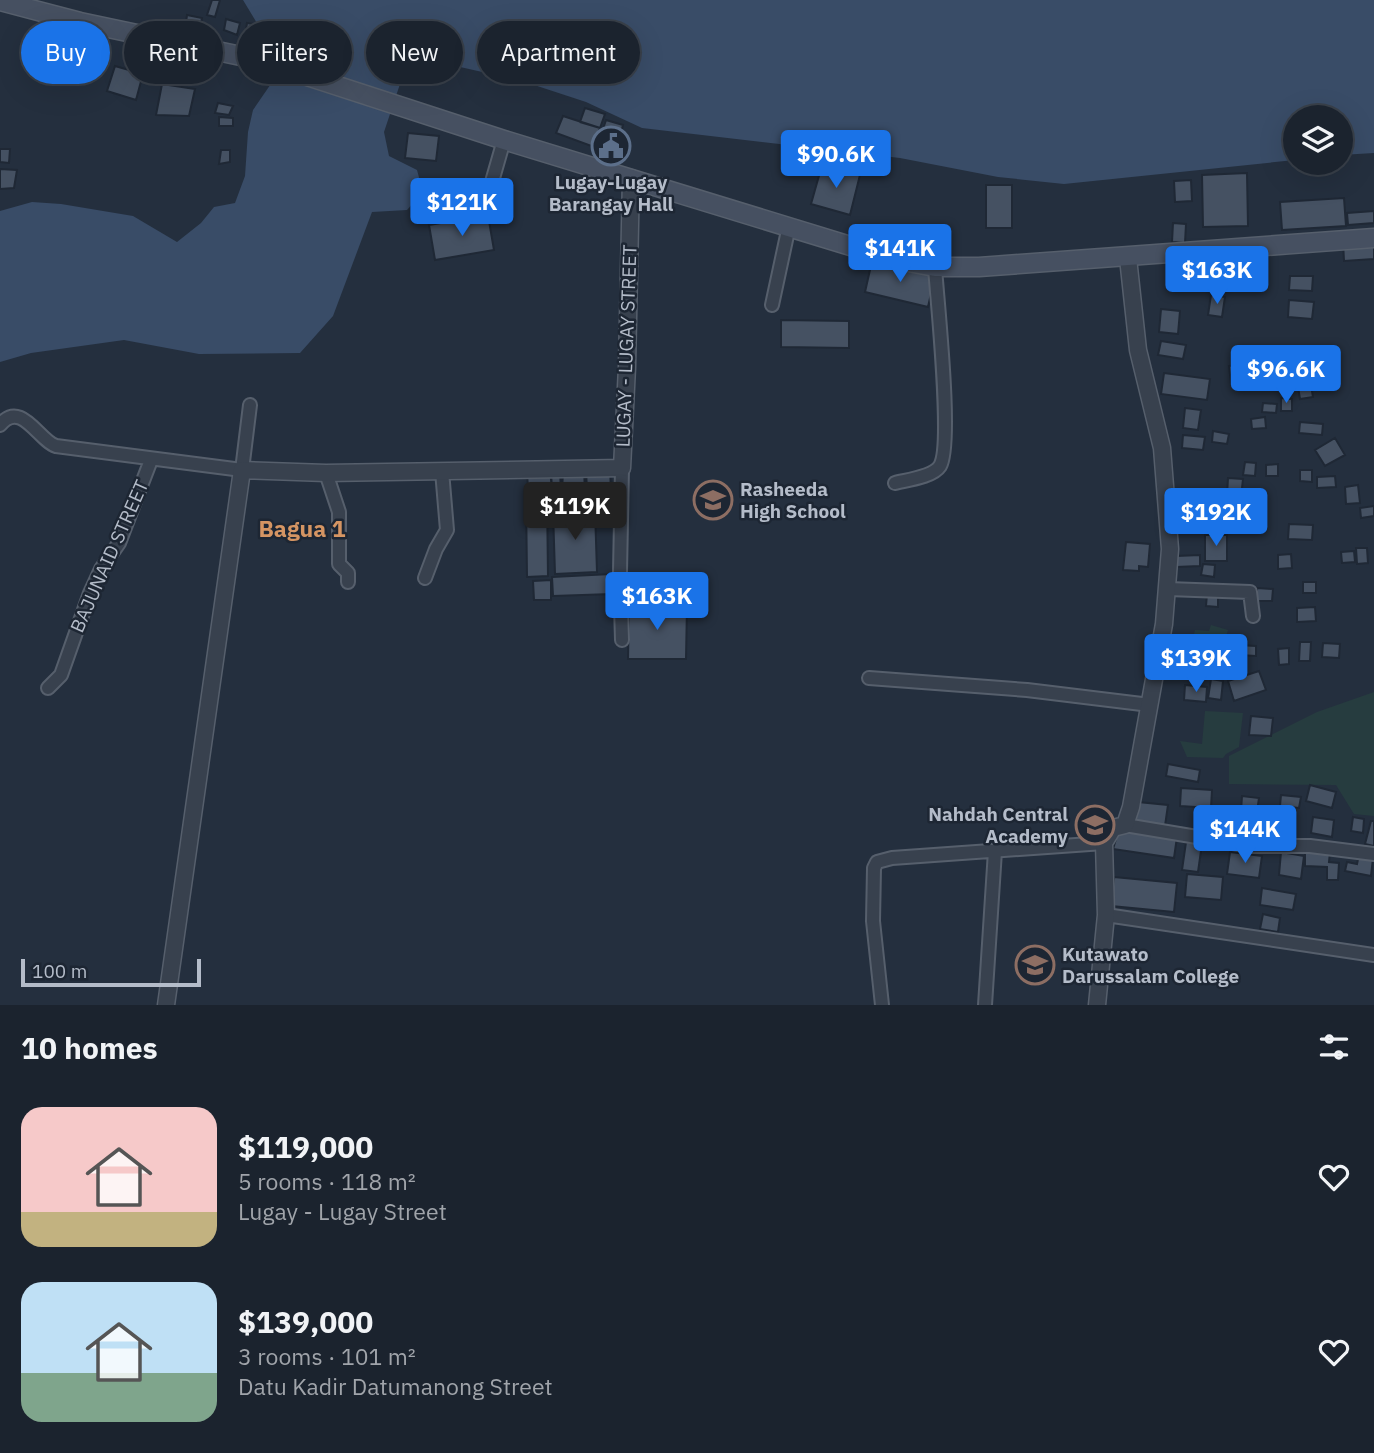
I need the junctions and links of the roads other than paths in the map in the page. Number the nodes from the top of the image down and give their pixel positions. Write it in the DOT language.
graph roads {
  1 [pos="0,1"];
  2 [pos="504,140"];
  3 [pos="631,178"];
  4 [pos="482,213"];
  5 [pos="789,226"];
  6 [pos="1374,238"];
  7 [pos="1128,258"];
  8 [pos="935,267"];
  9 [pos="772,306"];
  10 [pos="250,405"];
  11 [pos="0,425"];
  12 [pos="151,460"];
  13 [pos="622,468"];
  14 [pos="242,470"];
  15 [pos="442,471"];
  16 [pos="326,473"];
  17 [pos="895,483"];
  18 [pos="425,578"];
  19 [pos="348,582"];
  20 [pos="1168,589"];
  21 [pos="1253,615"];
  22 [pos="622,640"];
  23 [pos="869,678"];
  24 [pos="48,688"];
  25 [pos="1150,705"];
  26 [pos="1125,825"];
  27 [pos="1104,843"];
  28 [pos="995,851"];
  29 [pos="1374,854"];
  30 [pos="1107,915"];
  31 [pos="1374,955"];
  32 [pos="166,1005"];
  33 [pos="883,1005"];
  34 [pos="985,1005"];
  35 [pos="1097,1005"];
  1 -- 2 [label="main road"];
  2 -- 3 [label="main road"];
  2 -- 4 [label="street"];
  3 -- 5 [label="main road"];
  3 -- 13 [label="street, LUGAY - LUGAY STREET"];
  5 -- 8 [label="main road"];
  5 -- 9 [label="street"];
  6 -- 7 [label="main road"];
  7 -- 8 [label="main road"];
  7 -- 20 [label="street"];
  8 -- 17 [label="street"];
  10 -- 14 [label="street"];
  11 -- 12 [label="street"];
  12 -- 14 [label="street"];
  12 -- 24 [label="street, BAJUNAID STREET"];
  13 -- 15 [label="street"];
  13 -- 22 [label="street, LUGAY - LUGAY STREET"];
  14 -- 16 [label="street"];
  14 -- 32 [label="street"];
  15 -- 16 [label="street"];
  15 -- 18 [label="street"];
  16 -- 19 [label="street"];
  20 -- 21 [label="street"];
  20 -- 25 [label="street"];
  23 -- 25 [label="street"];
  25 -- 26 [label="street"];
  26 -- 27 [label="street"];
  26 -- 29 [label="street"];
  27 -- 28 [label="street"];
  27 -- 30 [label="street"];
  28 -- 33 [label="street"];
  28 -- 34 [label="street"];
  30 -- 31 [label="street"];
  30 -- 35 [label="street"];
}
